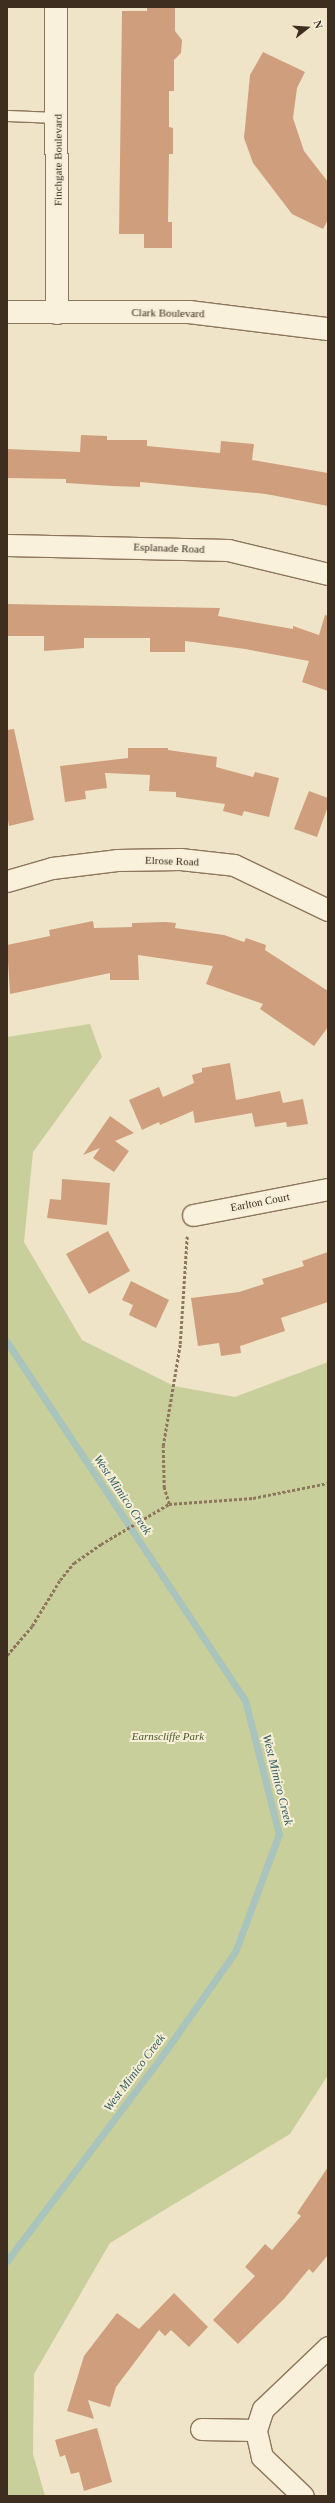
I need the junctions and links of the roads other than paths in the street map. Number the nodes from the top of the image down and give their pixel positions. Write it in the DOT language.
graph roads {
  1 [pos="56,7"];
  2 [pos="7,116"];
  3 [pos="58,118"];
  4 [pos="7,312"];
  5 [pos="57,313"];
  6 [pos="328,329"];
  7 [pos="7,545"];
  8 [pos="328,574"];
  9 [pos="7,881"];
  10 [pos="328,910"];
  11 [pos="328,1189"];
  12 [pos="193,1215"];
  13 [pos="328,2346"];
  14 [pos="201,2429"];
  15 [pos="256,2430"];
  16 [pos="303,2496"];
  1 -- 3 [label="street, Finchgate Boulevard"];
  2 -- 3 [label="lane"];
  3 -- 5 [label="street, Finchgate Boulevard"];
  4 -- 5 [label="street, Clark Boulevard"];
  5 -- 6 [label="street, Clark Boulevard"];
  7 -- 8 [label="street, Esplanade Road"];
  9 -- 10 [label="street, Elrose Road"];
  11 -- 12 [label="street, Earlton Court"];
  13 -- 15 [label="street"];
  14 -- 15 [label="street"];
  15 -- 16 [label="street"];
}
